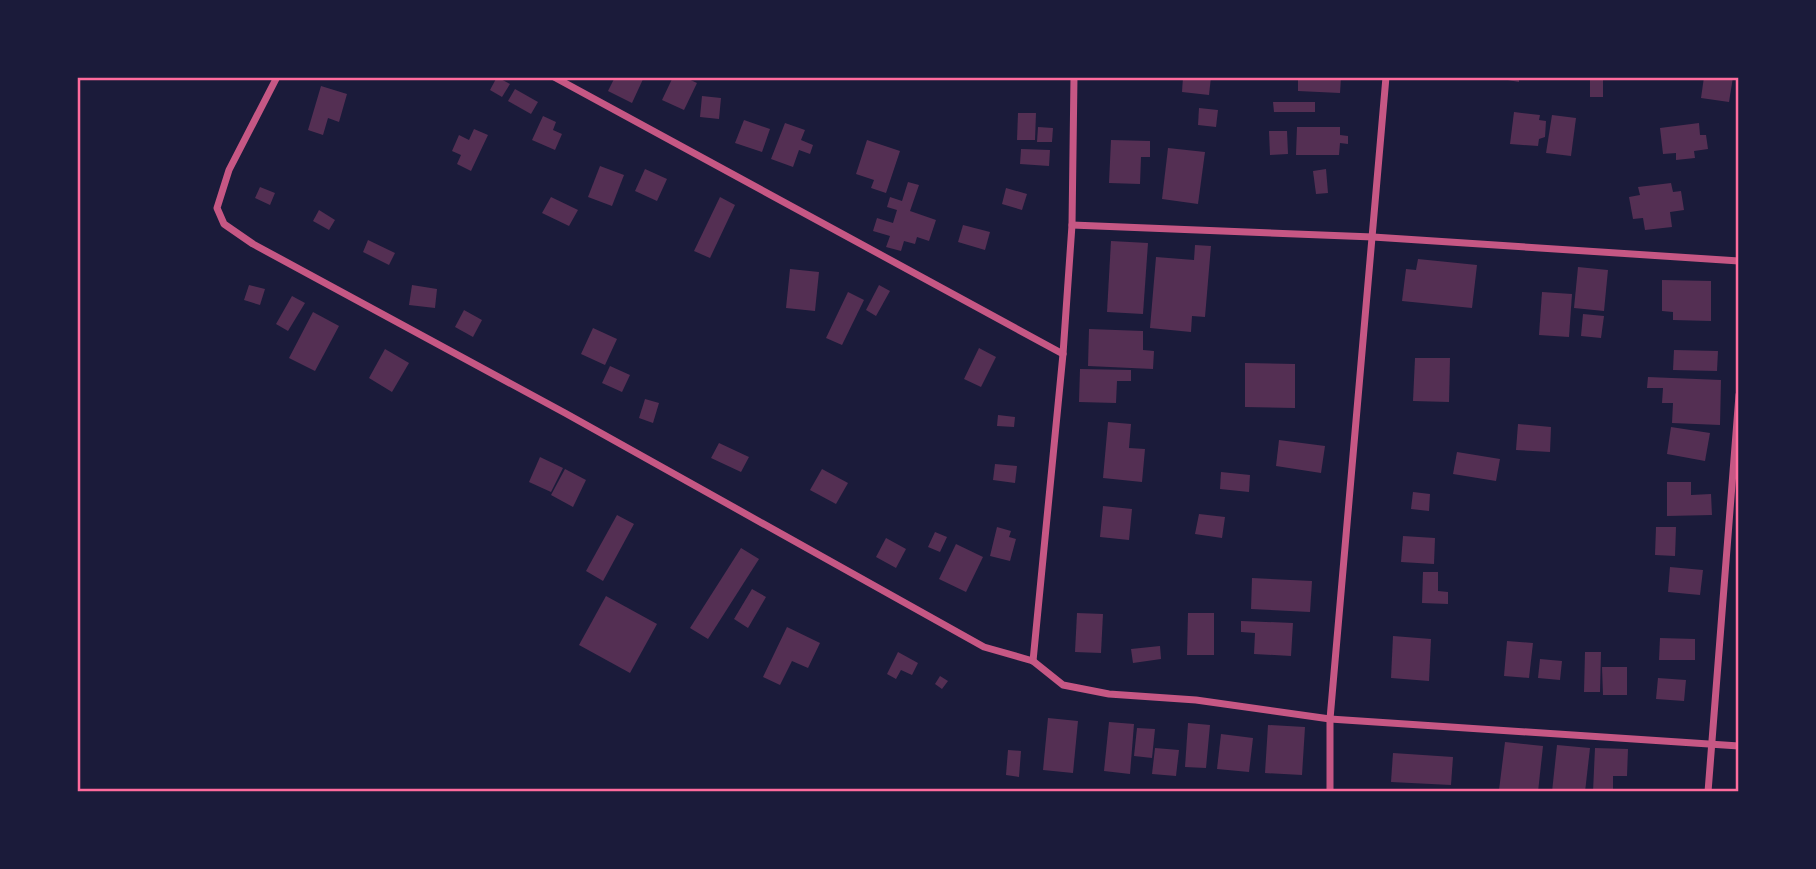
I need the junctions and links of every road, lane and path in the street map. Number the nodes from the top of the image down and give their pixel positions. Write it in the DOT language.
graph roads {
  1 [pos="277,77"];
  2 [pos="554,77"];
  3 [pos="1074,77"];
  4 [pos="1386,77"];
  5 [pos="1072,225"];
  6 [pos="1373,237"];
  7 [pos="1739,261"];
  8 [pos="1063,354"];
  9 [pos="1739,395"];
  10 [pos="1033,661"];
  11 [pos="1330,719"];
  12 [pos="1712,744"];
  13 [pos="1739,746"];
  14 [pos="1330,792"];
  15 [pos="1708,792"];
  1 -- 10 [label="street"];
  2 -- 8 [label="street"];
  3 -- 5 [label="street"];
  4 -- 6 [label="street"];
  5 -- 6 [label="street"];
  5 -- 8 [label="street"];
  6 -- 7 [label="street"];
  6 -- 11 [label="street"];
  8 -- 10 [label="street"];
  9 -- 12 [label="street"];
  10 -- 11 [label="street"];
  11 -- 12 [label="street"];
  11 -- 14 [label="street"];
  12 -- 13 [label="street"];
  12 -- 15 [label="street"];
}
